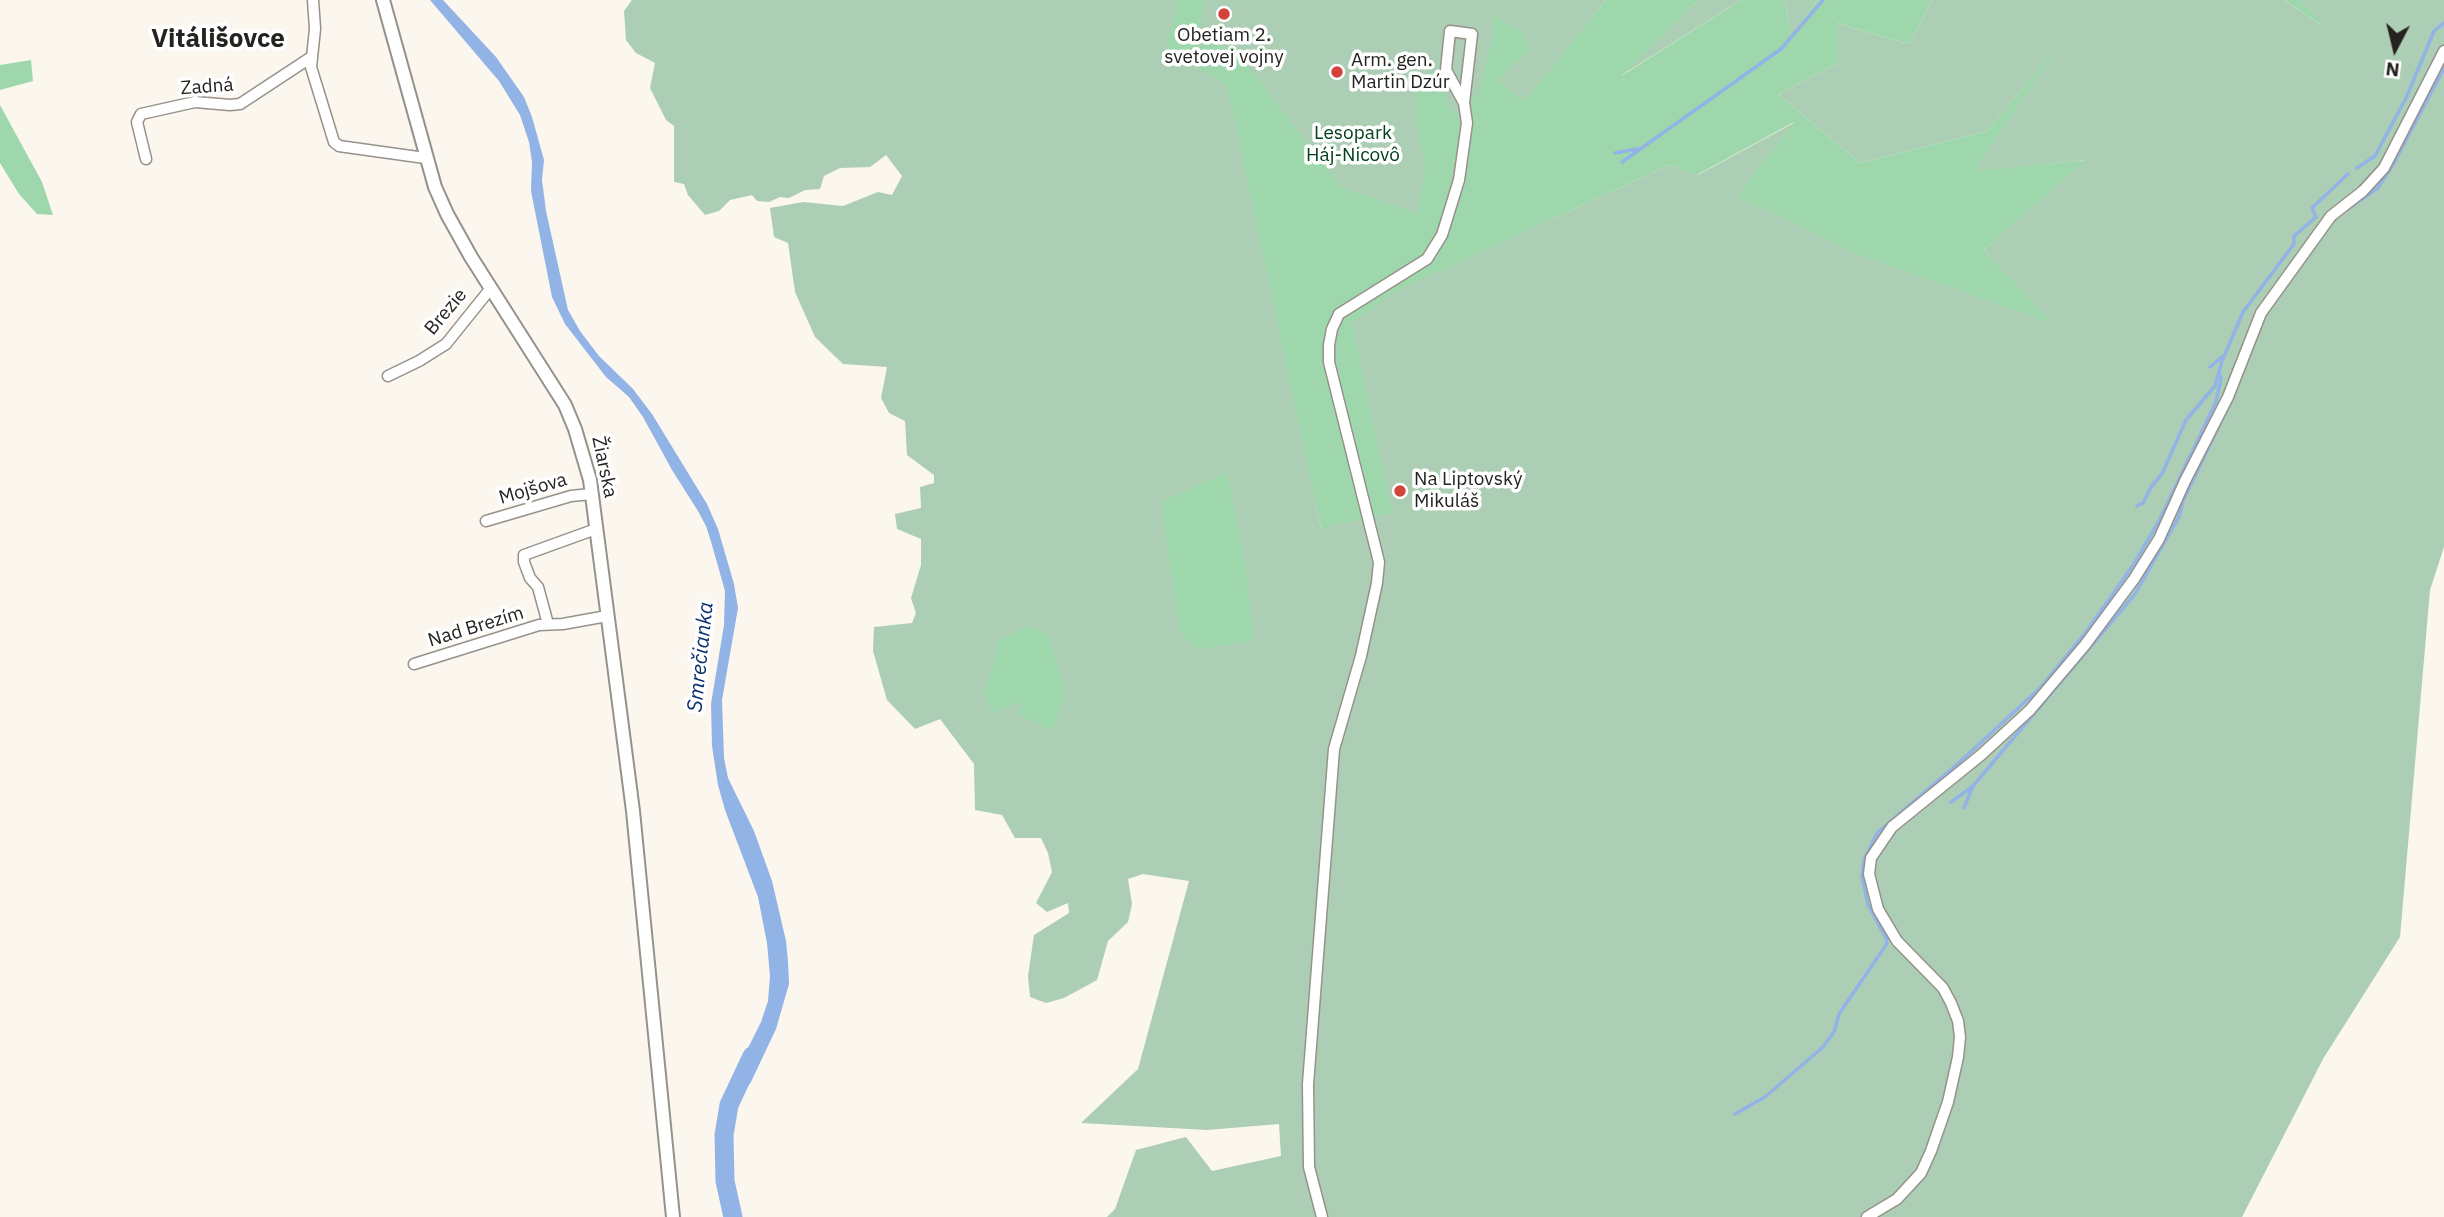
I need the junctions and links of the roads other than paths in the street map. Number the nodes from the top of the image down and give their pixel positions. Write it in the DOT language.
graph roads {
  1 [pos="313,0"];
  2 [pos="383,0"];
  3 [pos="2444,51"];
  4 [pos="310,58"];
  5 [pos="1464,103"];
  6 [pos="146,159"];
  7 [pos="425,159"];
  8 [pos="491,288"];
  9 [pos="388,376"];
  10 [pos="591,494"];
  11 [pos="486,521"];
  12 [pos="596,529"];
  13 [pos="607,616"];
  14 [pos="548,624"];
  15 [pos="414,664"];
  16 [pos="673,1217"];
  17 [pos="1322,1217"];
  18 [pos="1867,1217"];
  1 -- 4 [label="street"];
  2 -- 7 [label="street, Žiarska"];
  3 -- 18 [label="street"];
  4 -- 6 [label="street, Zadná"];
  4 -- 7 [label="street"];
  5 -- 5 [label="street"];
  5 -- 17 [label="street"];
  7 -- 8 [label="street, Žiarska"];
  8 -- 9 [label="street, Brezie"];
  8 -- 10 [label="street, Žiarska"];
  10 -- 11 [label="street, Mojšova"];
  10 -- 12 [label="street, Žiarska"];
  12 -- 13 [label="street, Žiarska"];
  12 -- 14 [label="street, Nad Brezím"];
  13 -- 14 [label="street, Nad Brezím"];
  13 -- 16 [label="street, Žiarska"];
  14 -- 15 [label="street, Nad Brezím"];
}
